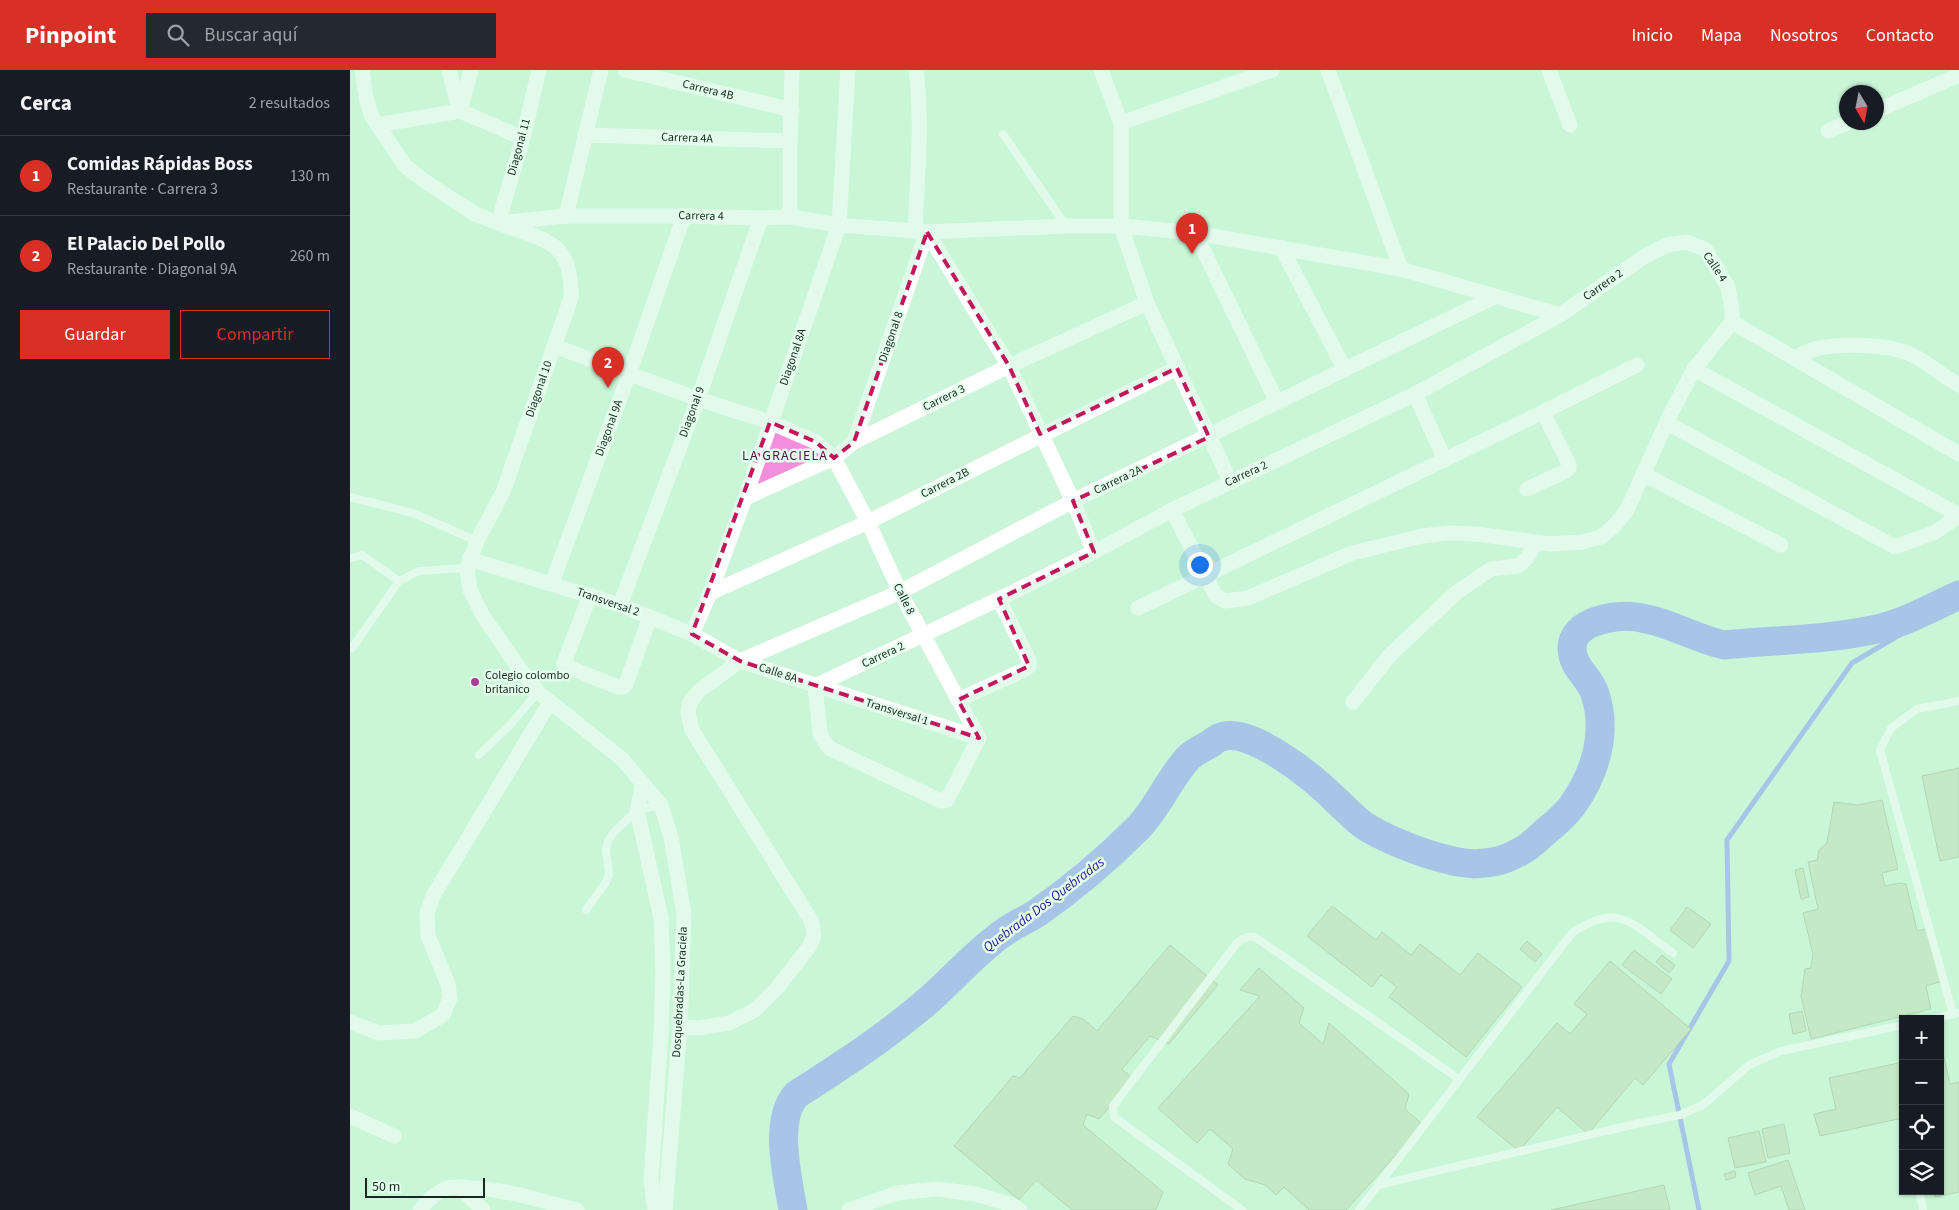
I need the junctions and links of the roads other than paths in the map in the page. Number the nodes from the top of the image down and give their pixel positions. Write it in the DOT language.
graph roads {
  1 [pos="362,70"];
  2 [pos="449,70"];
  3 [pos="471,70"];
  4 [pos="539,70"];
  5 [pos="601,70"];
  6 [pos="625,70"];
  7 [pos="792,70"];
  8 [pos="848,70"];
  9 [pos="916,70"];
  10 [pos="1101,70"];
  11 [pos="1272,70"];
  12 [pos="1328,70"];
  13 [pos="1549,70"];
  14 [pos="1959,75"];
  15 [pos="1884,108"];
  16 [pos="792,110"];
  17 [pos="460,111"];
  18 [pos="1121,123"];
  19 [pos="377,125"];
  20 [pos="1570,125"];
  21 [pos="1839,127"];
  22 [pos="1828,132"];
  23 [pos="1003,134"];
  24 [pos="585,135"];
  25 [pos="523,138"];
  26 [pos="790,141"];
  27 [pos="566,216"];
  28 [pos="684,216"];
  29 [pos="790,217"];
  30 [pos="761,218"];
  31 [pos="498,223"];
  32 [pos="839,225"];
  33 [pos="1066,226"];
  34 [pos="1120,226"];
  35 [pos="921,231"];
  36 [pos="1195,233"];
  37 [pos="1666,246"];
  38 [pos="1281,247"];
  39 [pos="1401,269"];
  40 [pos="1494,297"];
  41 [pos="1147,303"];
  42 [pos="1560,315"];
  43 [pos="1732,322"];
  44 [pos="554,346"];
  45 [pos="1794,358"];
  46 [pos="1636,365"];
  47 [pos="1009,366"];
  48 [pos="1177,368"];
  49 [pos="1694,369"];
  50 [pos="1345,370"];
  51 [pos="629,374"];
  52 [pos="1959,385"];
  53 [pos="1415,394"];
  54 [pos="698,398"];
  55 [pos="1276,402"];
  56 [pos="1543,412"];
  57 [pos="770,422"];
  58 [pos="1666,423"];
  59 [pos="1040,434"];
  60 [pos="1209,437"];
  61 [pos="854,442"];
  62 [pos="1959,454"];
  63 [pos="834,458"];
  64 [pos="1445,460"];
  65 [pos="1643,474"];
  66 [pos="1230,482"];
  67 [pos="1527,488"];
  68 [pos="350,497"];
  69 [pos="745,498"];
  70 [pos="1073,501"];
  71 [pos="1172,510"];
  72 [pos="1959,516"];
  73 [pos="868,522"];
  74 [pos="476,541"];
  75 [pos="1536,542"];
  76 [pos="1781,545"];
  77 [pos="1094,552"];
  78 [pos="350,558"];
  79 [pos="468,563"];
  80 [pos="1206,575"];
  81 [pos="399,581"];
  82 [pos="552,583"];
  83 [pos="470,590"];
  84 [pos="900,592"];
  85 [pos="710,593"];
  86 [pos="590,595"];
  87 [pos="999,599"];
  88 [pos="620,605"];
  89 [pos="1138,608"];
  90 [pos="650,617"];
  91 [pos="692,634"];
  92 [pos="923,636"];
  93 [pos="352,648"];
  94 [pos="740,661"];
  95 [pos="815,686"];
  96 [pos="538,692"];
  97 [pos="958,700"];
  98 [pos="1959,701"];
  99 [pos="550,702"];
  100 [pos="1353,702"];
  101 [pos="979,738"];
  102 [pos="479,755"];
  103 [pos="643,784"];
  104 [pos="661,805"];
  105 [pos="637,810"];
  106 [pos="586,910"];
  107 [pos="1673,952"];
  108 [pos="1956,1013"];
  109 [pos="350,1022"];
  110 [pos="1899,1026"];
  111 [pos="680,1027"];
  112 [pos="1460,1079"];
  113 [pos="350,1116"];
  114 [pos="394,1136"];
  115 [pos="1378,1185"];
  116 [pos="459,1187"];
  117 [pos="1920,1195"];
  118 [pos="656,1206"];
  119 [pos="420,1210"];
  120 [pos="483,1210"];
  121 [pos="577,1210"];
  122 [pos="849,1210"];
  123 [pos="1020,1210"];
  124 [pos="1242,1210"];
  125 [pos="1359,1210"];
  126 [pos="1923,1210"];
  1 -- 19 [label="street, Carrera 4"];
  2 -- 17 [label="street"];
  3 -- 17 [label="street"];
  4 -- 25 [label="street, Diagonal 11"];
  5 -- 24 [label="street"];
  6 -- 16 [label="street, Carrera 4B"];
  7 -- 16 [label="street"];
  8 -- 32 [label="street, Diagonal 8A"];
  9 -- 35 [label="street, Diagonal 8"];
  10 -- 18 [label="street"];
  11 -- 18 [label="street"];
  12 -- 39 [label="street"];
  13 -- 20 [label="street"];
  14 -- 15 [label="street"];
  16 -- 26 [label="street"];
  17 -- 19 [label="street"];
  17 -- 25 [label="street"];
  18 -- 34 [label="street"];
  19 -- 31 [label="street, Carrera 4"];
  21 -- 22 [label="street"];
  23 -- 33 [label="lane"];
  24 -- 26 [label="street, Carrera 4A"];
  24 -- 27 [label="street"];
  25 -- 31 [label="street, Diagonal 11"];
  26 -- 29 [label="street"];
  27 -- 28 [label="street, Carrera 4"];
  27 -- 31 [label="street, Carrera 4"];
  28 -- 30 [label="street, Carrera 4"];
  28 -- 51 [label="street, Diagonal 9A"];
  29 -- 30 [label="street, Carrera 4"];
  29 -- 32 [label="street, Carrera 4"];
  30 -- 54 [label="street, Diagonal 9"];
  31 -- 44 [label="street, Diagonal 10"];
  32 -- 35 [label="street, Carrera 4"];
  32 -- 57 [label="street, Diagonal 8A"];
  33 -- 34 [label="street, Carrera 4"];
  33 -- 35 [label="street, Carrera 4"];
  34 -- 36 [label="street, Carrera 4"];
  34 -- 41 [label="street"];
  35 -- 47 [label="street"];
  35 -- 61 [label="street, Diagonal 8"];
  36 -- 38 [label="street, Carrera 4"];
  36 -- 55 [label="street"];
  37 -- 42 [label="street, Carrera 2"];
  37 -- 43 [label="street, Calle 4"];
  38 -- 39 [label="street, Carrera 4"];
  38 -- 50 [label="street"];
  39 -- 40 [label="street, Carrera 4"];
  40 -- 42 [label="street, Carrera 4"];
  40 -- 50 [label="street, Carrera 2A"];
  41 -- 47 [label="street, Carrera 3"];
  41 -- 48 [label="street"];
  42 -- 53 [label="street, Carrera 2"];
  43 -- 45 [label="street"];
  43 -- 49 [label="street"];
  44 -- 51 [label="street"];
  44 -- 74 [label="street, Diagonal 10"];
  45 -- 52 [label="street"];
  45 -- 62 [label="street"];
  46 -- 56 [label="street"];
  47 -- 59 [label="street"];
  47 -- 61 [label="street, Carrera 3"];
  48 -- 59 [label="street, Carrera 2B"];
  48 -- 60 [label="street"];
  49 -- 58 [label="street"];
  49 -- 72 [label="street"];
  50 -- 55 [label="street, Carrera 2A"];
  51 -- 54 [label="street"];
  51 -- 82 [label="street, Diagonal 9A"];
  53 -- 64 [label="street"];
  53 -- 66 [label="street, Carrera 2"];
  54 -- 57 [label="street"];
  54 -- 88 [label="street, Diagonal 9"];
  55 -- 60 [label="street, Carrera 2A"];
  56 -- 64 [label="street"];
  56 -- 67 [label="street"];
  57 -- 63 [label="street"];
  57 -- 69 [label="street, Diagonal 8A"];
  58 -- 65 [label="street"];
  58 -- 72 [label="street"];
  59 -- 70 [label="street"];
  59 -- 73 [label="street, Carrera 2B"];
  60 -- 66 [label="street"];
  60 -- 70 [label="street, Carrera 2A"];
  61 -- 63 [label="street, Carrera 3"];
  63 -- 69 [label="street, Carrera 3"];
  63 -- 73 [label="street, Calle 8"];
  64 -- 80 [label="street"];
  65 -- 75 [label="street"];
  65 -- 76 [label="street"];
  66 -- 71 [label="street, Carrera 2"];
  68 -- 74 [label="lane"];
  69 -- 85 [label="street, Diagonal 8A"];
  70 -- 77 [label="street"];
  70 -- 84 [label="street, Carrera 2A"];
  71 -- 77 [label="street, Carrera 2"];
  71 -- 80 [label="street"];
  73 -- 84 [label="street, Calle 8"];
  73 -- 85 [label="street, Carrera 2B"];
  74 -- 79 [label="street, Diagonal 10"];
  75 -- 80 [label="street"];
  75 -- 100 [label="street"];
  77 -- 87 [label="street, Carrera 2"];
  78 -- 81 [label="lane"];
  79 -- 81 [label="lane"];
  79 -- 82 [label="street, Transversal 2"];
  79 -- 83 [label="street, Diagonal 10"];
  80 -- 89 [label="street"];
  81 -- 93 [label="lane"];
  82 -- 86 [label="street, Transversal 2"];
  83 -- 96 [label="street, Dosquebradas-La Graciela"];
  84 -- 92 [label="street, Calle 8"];
  84 -- 94 [label="street, Carrera 2A"];
  85 -- 91 [label="street, Diagonal 8A"];
  86 -- 88 [label="street, Transversal 2"];
  86 -- 90 [label="street"];
  87 -- 92 [label="street, Carrera 2"];
  87 -- 97 [label="street"];
  88 -- 90 [label="street, Transversal 2"];
  90 -- 91 [label="street, Transversal 2"];
  91 -- 94 [label="street, Transversal 2"];
  92 -- 95 [label="street, Carrera 2"];
  92 -- 97 [label="street, Calle 8"];
  94 -- 95 [label="street, Calle 8A"];
  94 -- 111 [label="street, Carrera 2A"];
  95 -- 101 [label="street, Transversal 1"];
  95 -- 101 [label="street"];
  96 -- 99 [label="street, Dosquebradas-La Graciela"];
  96 -- 102 [label="lane"];
  97 -- 101 [label="street, Calle 8"];
  98 -- 108 [label="lane"];
  99 -- 103 [label="street, Dosquebradas-La Graciela"];
  99 -- 109 [label="street"];
  103 -- 104 [label="street, Dosquebradas-La Graciela"];
  103 -- 105 [label="street, Dosquebradas-La Graciela"];
  104 -- 105 [label="lane"];
  104 -- 111 [label="street, Dosquebradas-La Graciela"];
  105 -- 106 [label="lane"];
  105 -- 118 [label="street, Dosquebradas-La Graciela"];
  107 -- 112 [label="lane"];
  110 -- 115 [label="lane"];
  111 -- 118 [label="street, Dosquebradas-La Graciela"];
  112 -- 115 [label="lane"];
  112 -- 124 [label="lane"];
  113 -- 114 [label="street"];
  115 -- 125 [label="lane"];
  116 -- 119 [label="street"];
  116 -- 120 [label="street"];
  116 -- 121 [label="street"];
  117 -- 126 [label="lane"];
  122 -- 123 [label="street"];
}
